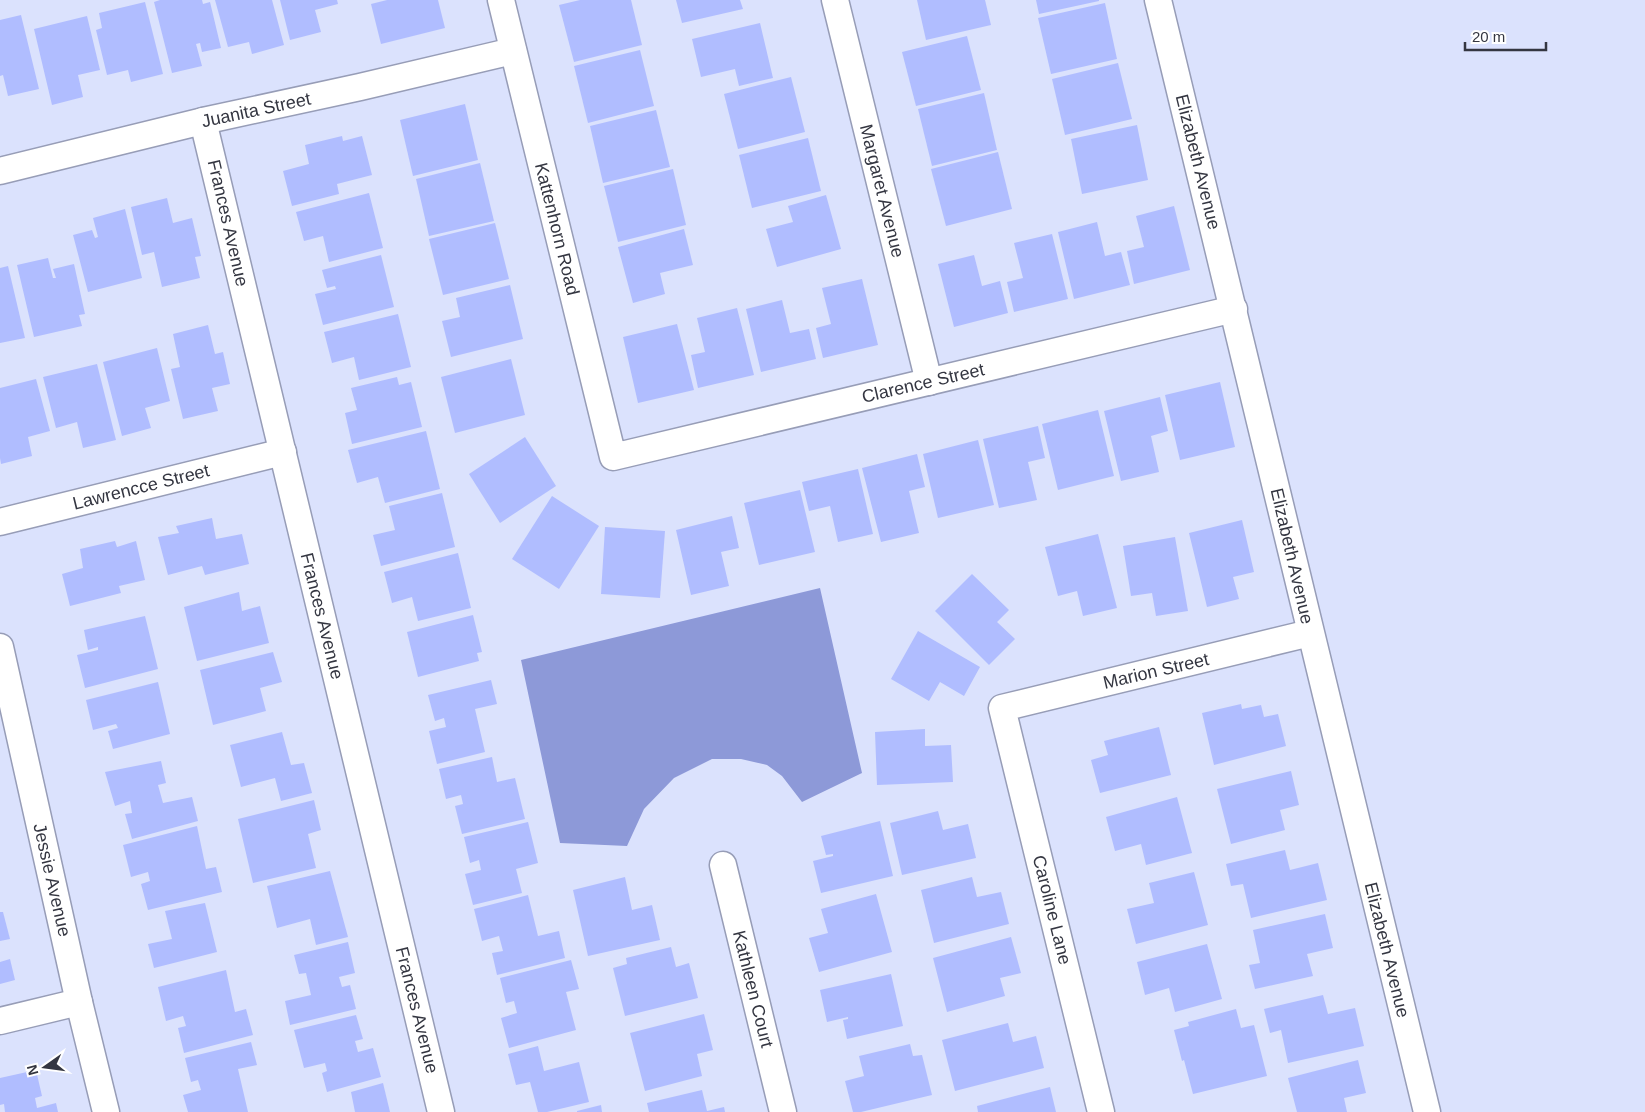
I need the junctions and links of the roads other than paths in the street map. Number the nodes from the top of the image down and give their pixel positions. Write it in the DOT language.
graph roads {
  1 [pos="501,0"];
  2 [pos="835,0"];
  3 [pos="1158,0"];
  4 [pos="513,51"];
  5 [pos="203,121"];
  6 [pos="0,171"];
  7 [pos="1234,309"];
  8 [pos="929,382"];
  9 [pos="283,452"];
  10 [pos="613,458"];
  11 [pos="0,522"];
  12 [pos="1310,633"];
  13 [pos="0,647"];
  14 [pos="1002,708"];
  15 [pos="723,865"];
  16 [pos="79,1002"];
  17 [pos="0,1021"];
  18 [pos="106,1112"];
  19 [pos="441,1112"];
  20 [pos="784,1112"];
  21 [pos="1101,1112"];
  22 [pos="1427,1112"];
  1 -- 4 [label="street, Kattenhorn Road"];
  2 -- 8 [label="street, Margaret Avenue"];
  3 -- 7 [label="street, Elizabeth Avenue"];
  4 -- 5 [label="street, Juanita Street"];
  4 -- 10 [label="street, Kattenhorn Road"];
  5 -- 6 [label="street, Juanita Street"];
  5 -- 9 [label="street, Frances Avenue"];
  7 -- 8 [label="street, Clarence Street"];
  7 -- 12 [label="street, Elizabeth Avenue"];
  8 -- 10 [label="street, Clarence Street"];
  9 -- 11 [label="street, Lawrencce Street"];
  9 -- 19 [label="street, Frances Avenue"];
  12 -- 14 [label="street, Marion Street"];
  12 -- 22 [label="street, Elizabeth Avenue"];
  13 -- 16 [label="street, Jessie Avenue"];
  14 -- 21 [label="street, Caroline Lane"];
  15 -- 20 [label="street, Kathleen Court"];
  16 -- 17 [label="street"];
  16 -- 18 [label="street, Jessie Avenue"];
}
